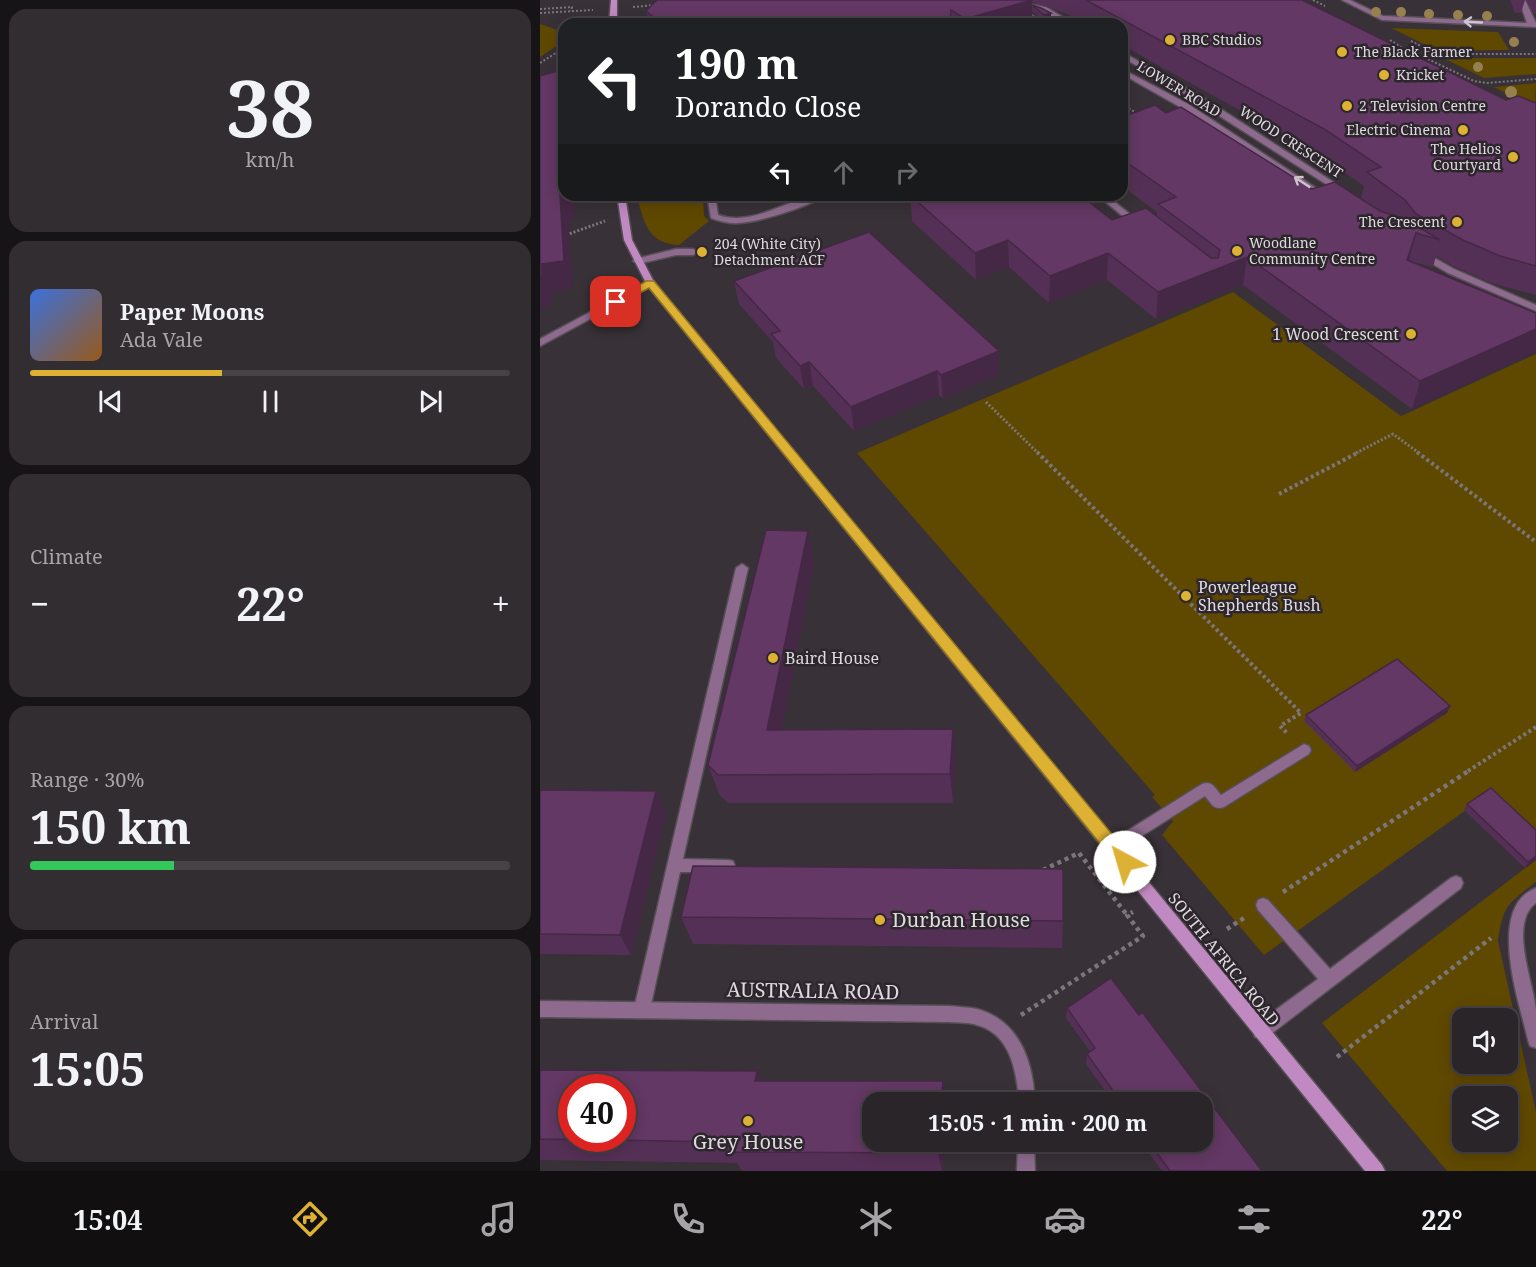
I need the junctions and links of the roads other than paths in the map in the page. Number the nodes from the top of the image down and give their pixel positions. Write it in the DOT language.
graph roads {
  1 [pos="614,0"];
  2 [pos="1345,0"];
  3 [pos="1522,0"];
  4 [pos="1027,3"];
  5 [pos="612,18"];
  6 [pos="1032,18"];
  7 [pos="1060,18"];
  8 [pos="1534,25"];
  9 [pos="1128,57"];
  10 [pos="1128,74"];
  11 [pos="1350,197"];
  12 [pos="622,201"];
  13 [pos="711,201"];
  14 [pos="804,201"];
  15 [pos="1109,201"];
  16 [pos="1332,202"];
  17 [pos="1143,228"];
  18 [pos="1414,249"];
  19 [pos="693,252"];
  20 [pos="638,261"];
  21 [pos="650,283"];
  22 [pos="1536,308"];
  23 [pos="540,343"];
  24 [pos="742,568"];
  25 [pos="1304,750"];
  26 [pos="1113,847"];
  27 [pos="675,865"];
  28 [pos="746,866"];
  29 [pos="1456,883"];
  30 [pos="1536,895"];
  31 [pos="1263,905"];
  32 [pos="1328,979"];
  33 [pos="540,1009"];
  34 [pos="642,1009"];
  35 [pos="1261,1031"];
  36 [pos="1536,1040"];
  37 [pos="1027,1092"];
  38 [pos="1026,1152"];
  39 [pos="1026,1171"];
  40 [pos="1376,1171"];
  1 -- 5 [label="street"];
  8 -- 2 [label="street, one-way"];
  3 -- 8 [label="street"];
  4 -- 6 [label="street"];
  4 -- 7 [label="street"];
  9 -- 11 [label="street, WOOD CRESCENT"];
  16 -- 10 [label="street, LOWER ROAD, one-way"];
  12 -- 20 [label="street, SOUTH AFRICA ROAD"];
  13 -- 14 [label="street"];
  15 -- 17 [label="street"];
  18 -- 22 [label="street"];
  19 -- 20 [label="street"];
  20 -- 21 [label="street, SOUTH AFRICA ROAD"];
  21 -- 23 [label="street"];
  21 -- 26 [label="street, SOUTH AFRICA ROAD"];
  24 -- 27 [label="street"];
  25 -- 26 [label="street"];
  26 -- 35 [label="street, SOUTH AFRICA ROAD"];
  27 -- 28 [label="street"];
  27 -- 34 [label="street"];
  29 -- 32 [label="street"];
  30 -- 36 [label="street"];
  31 -- 32 [label="street"];
  32 -- 35 [label="street"];
  33 -- 34 [label="street, AUSTRALIA ROAD"];
  34 -- 37 [label="street, AUSTRALIA ROAD"];
  35 -- 40 [label="street, SOUTH AFRICA ROAD"];
  38 -- 39 [label="street"];
}
